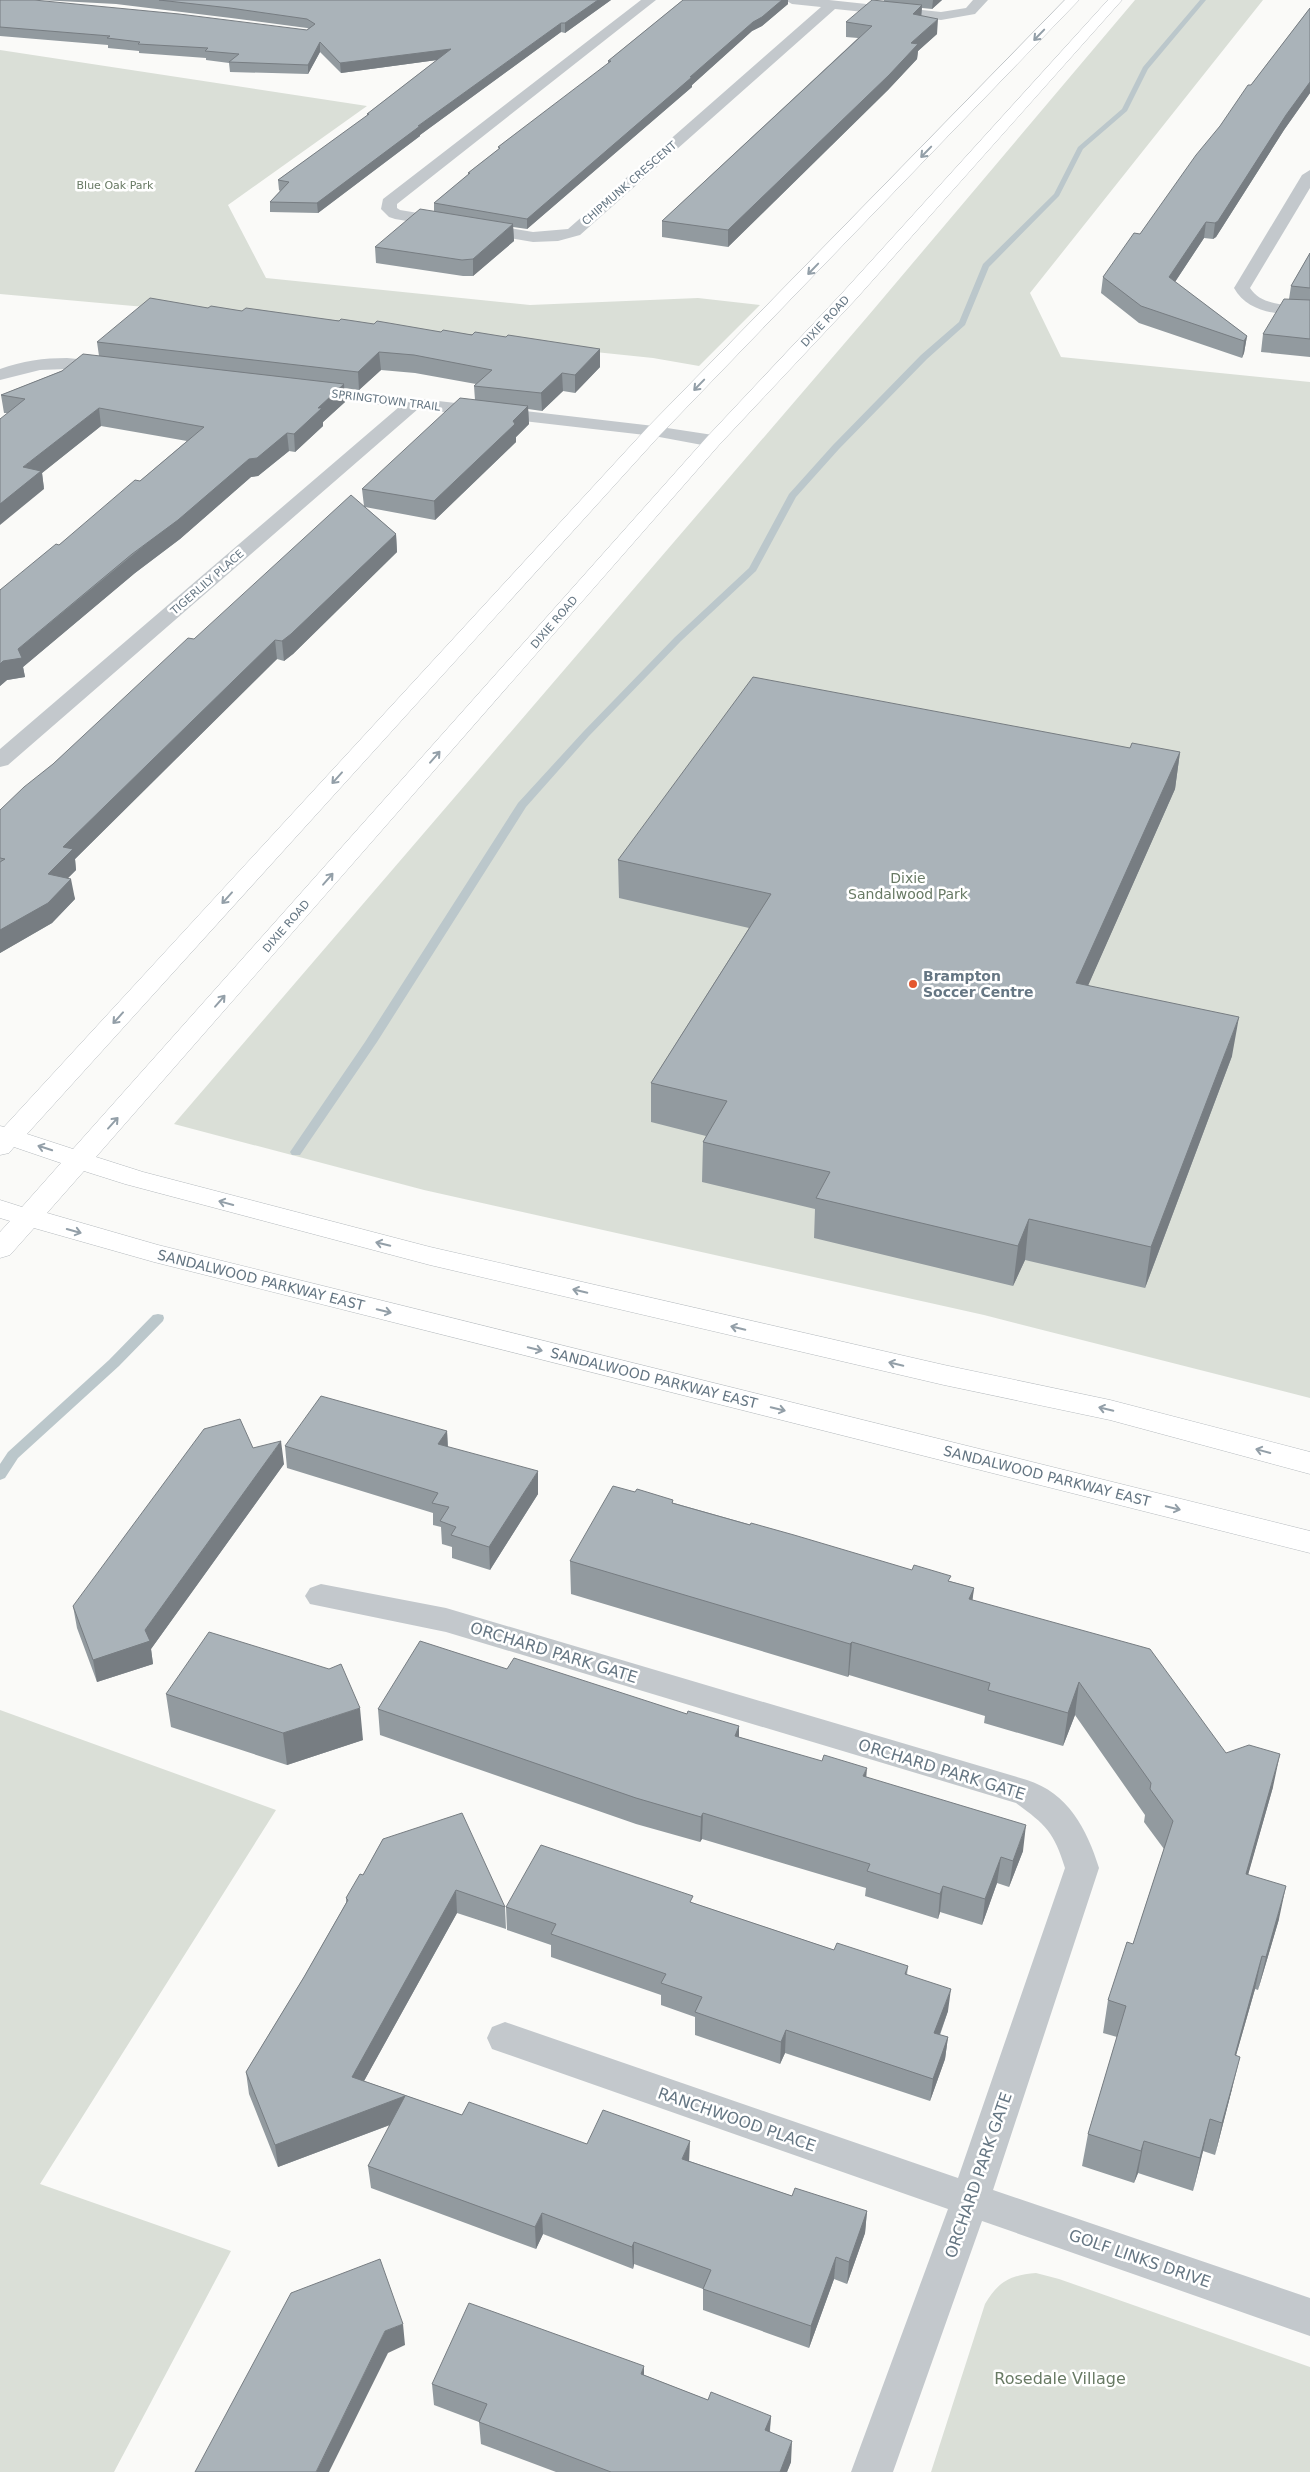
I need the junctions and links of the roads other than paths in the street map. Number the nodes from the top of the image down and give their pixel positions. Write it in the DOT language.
graph roads {
  1 [pos="649,0"];
  2 [pos="792,0"];
  3 [pos="981,0"];
  4 [pos="1072,0"];
  5 [pos="1115,0"];
  6 [pos="831,5"];
  7 [pos="1310,175"];
  8 [pos="1310,312"];
  9 [pos="122,369"];
  10 [pos="0,375"];
  11 [pos="287,388"];
  12 [pos="414,403"];
  13 [pos="654,431"];
  14 [pos="713,441"];
  15 [pos="0,760"];
  16 [pos="3,1139"];
  17 [pos="80,1159"];
  18 [pos="14,1213"];
  19 [pos="0,1249"];
  20 [pos="1310,1463"];
  21 [pos="1310,1542"];
  22 [pos="321,1596"];
  23 [pos="505,2038"];
  24 [pos="970,2200"];
  25 [pos="1310,2317"];
  26 [pos="872,2472"];
  1 -- 6 [label="street, CHIPMUNK CRESCENT"];
  2 -- 6 [label="street"];
  3 -- 6 [label="street"];
  4 -- 13 [label="main road, one-way"];
  5 -- 14 [label="main road, DIXIE ROAD"];
  7 -- 8 [label="street"];
  9 -- 10 [label="street"];
  11 -- 12 [label="street, SPRINGTOWN TRAIL"];
  12 -- 13 [label="street, SPRINGTOWN TRAIL"];
  12 -- 15 [label="street, TIGERLILY PLACE"];
  13 -- 14 [label="street, SPRINGTOWN TRAIL"];
  13 -- 16 [label="main road, one-way"];
  17 -- 14 [label="main road, DIXIE ROAD, one-way"];
  17 -- 16 [label="main road, one-way"];
  17 -- 18 [label="main road, DIXIE ROAD"];
  20 -- 17 [label="main road, one-way"];
  18 -- 19 [label="main road, DIXIE ROAD"];
  18 -- 21 [label="main road, SANDALWOOD PARKWAY EAST, one-way"];
  22 -- 24 [label="street, ORCHARD PARK GATE"];
  23 -- 24 [label="street, RANCHWOOD PLACE"];
  24 -- 25 [label="street, GOLF LINKS DRIVE"];
  24 -- 26 [label="street, ORCHARD PARK GATE"];
}
